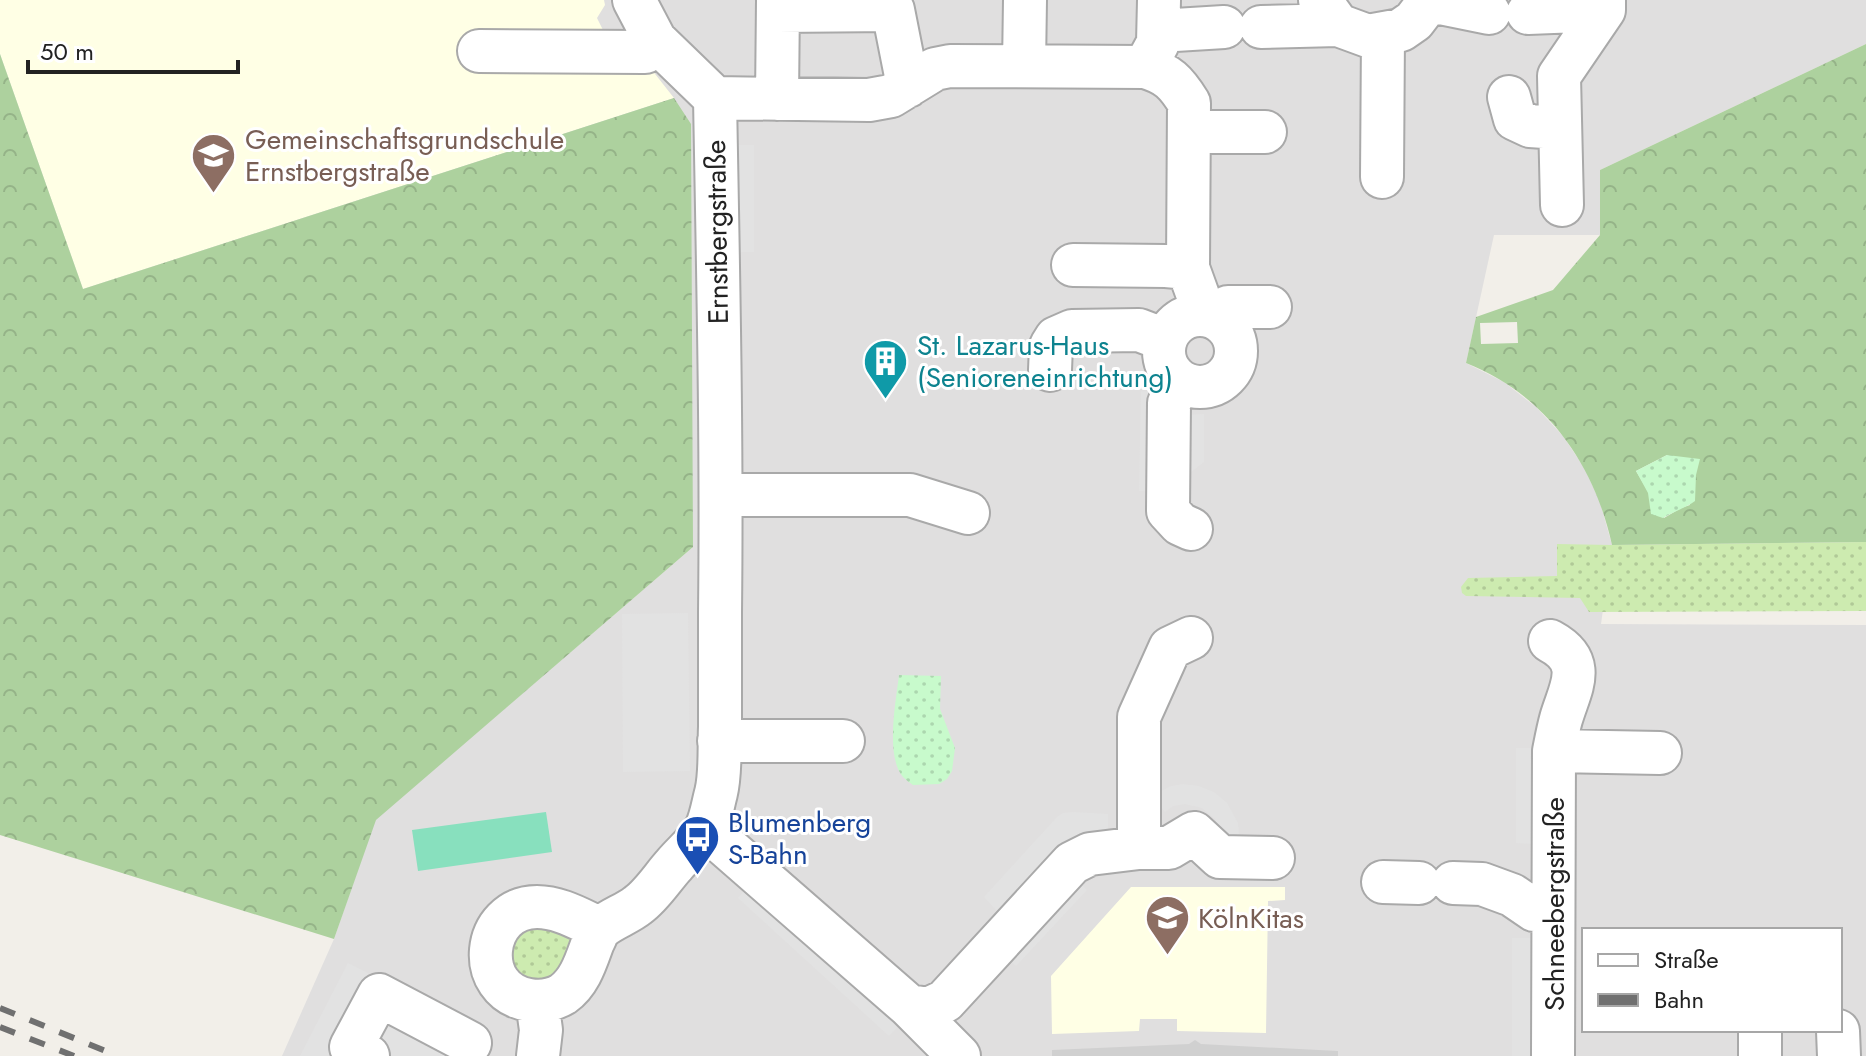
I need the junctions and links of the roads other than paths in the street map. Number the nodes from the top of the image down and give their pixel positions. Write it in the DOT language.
graph roads {
  1 [pos="634,0"];
  2 [pos="1025,0"];
  3 [pos="1430,0"];
  4 [pos="1604,5"];
  5 [pos="778,6"];
  6 [pos="1329,12"];
  7 [pos="1154,33"];
  8 [pos="1383,34"];
  9 [pos="655,40"];
  10 [pos="479,51"];
  11 [pos="1024,66"];
  12 [pos="908,86"];
  13 [pos="1509,97"];
  14 [pos="715,98"];
  15 [pos="777,99"];
  16 [pos="1559,128"];
  17 [pos="1189,132"];
  18 [pos="1265,132"];
  19 [pos="1382,177"];
  20 [pos="1562,205"];
  21 [pos="1073,265"];
  22 [pos="1188,268"];
  23 [pos="1270,307"];
  24 [pos="1211,317"];
  25 [pos="1165,340"];
  26 [pos="1050,370"];
  27 [pos="1180,381"];
  28 [pos="721,495"];
  29 [pos="968,513"];
  30 [pos="1191,529"];
  31 [pos="1191,638"];
  32 [pos="1550,641"];
  33 [pos="719,741"];
  34 [pos="843,741"];
  35 [pos="1554,751"];
  36 [pos="1660,753"];
  37 [pos="706,829"];
  38 [pos="1139,848"];
  39 [pos="1273,858"];
  40 [pos="1553,864"];
  41 [pos="1553,922"];
  42 [pos="599,928"];
  43 [pos="521,995"];
  44 [pos="909,1006"];
  45 [pos="1564,1031"];
  46 [pos="1760,1032"];
  47 [pos="467,1049"];
  48 [pos="368,1056"];
  49 [pos="538,1056"];
  50 [pos="959,1056"];
  51 [pos="1760,1056"];
  1 -- 9 [label="street, Ernstbergstraße"];
  2 -- 11 [label="street"];
  3 -- 4 [label="street"];
  3 -- 8 [label="street"];
  4 -- 16 [label="street"];
  5 -- 12 [label="street"];
  5 -- 15 [label="street"];
  6 -- 7 [label="street"];
  6 -- 8 [label="street"];
  7 -- 11 [label="street"];
  7 -- 17 [label="street"];
  8 -- 19 [label="street"];
  9 -- 10 [label="street"];
  9 -- 14 [label="street, Ernstbergstraße"];
  11 -- 12 [label="street"];
  12 -- 15 [label="street"];
  13 -- 16 [label="street"];
  14 -- 15 [label="street"];
  14 -- 28 [label="street, Ernstbergstraße"];
  16 -- 20 [label="street"];
  17 -- 18 [label="street"];
  17 -- 22 [label="street"];
  21 -- 22 [label="street"];
  22 -- 24 [label="street"];
  23 -- 24 [label="street"];
  24 -- 25 [label="street"];
  24 -- 27 [label="street"];
  25 -- 26 [label="street"];
  25 -- 27 [label="street"];
  27 -- 30 [label="street"];
  28 -- 29 [label="street"];
  28 -- 33 [label="street, Ernstbergstraße"];
  31 -- 38 [label="street"];
  32 -- 35 [label="street, Schneebergstraße"];
  33 -- 34 [label="street"];
  33 -- 37 [label="street, Ernstbergstraße"];
  35 -- 36 [label="street"];
  35 -- 40 [label="street, Schneebergstraße"];
  37 -- 42 [label="street, Ernstbergstraße"];
  37 -- 44 [label="street"];
  38 -- 39 [label="street"];
  38 -- 44 [label="street"];
  40 -- 41 [label="street, Schneebergstraße"];
  40 -- 41 [label="street"];
  41 -- 45 [label="street, Schneebergstraße"];
  42 -- 43 [label="street"];
  42 -- 43 [label="street"];
  43 -- 47 [label="street"];
  43 -- 49 [label="street"];
  44 -- 50 [label="street"];
  46 -- 51 [label="street"];
  47 -- 48 [label="street"];
}
